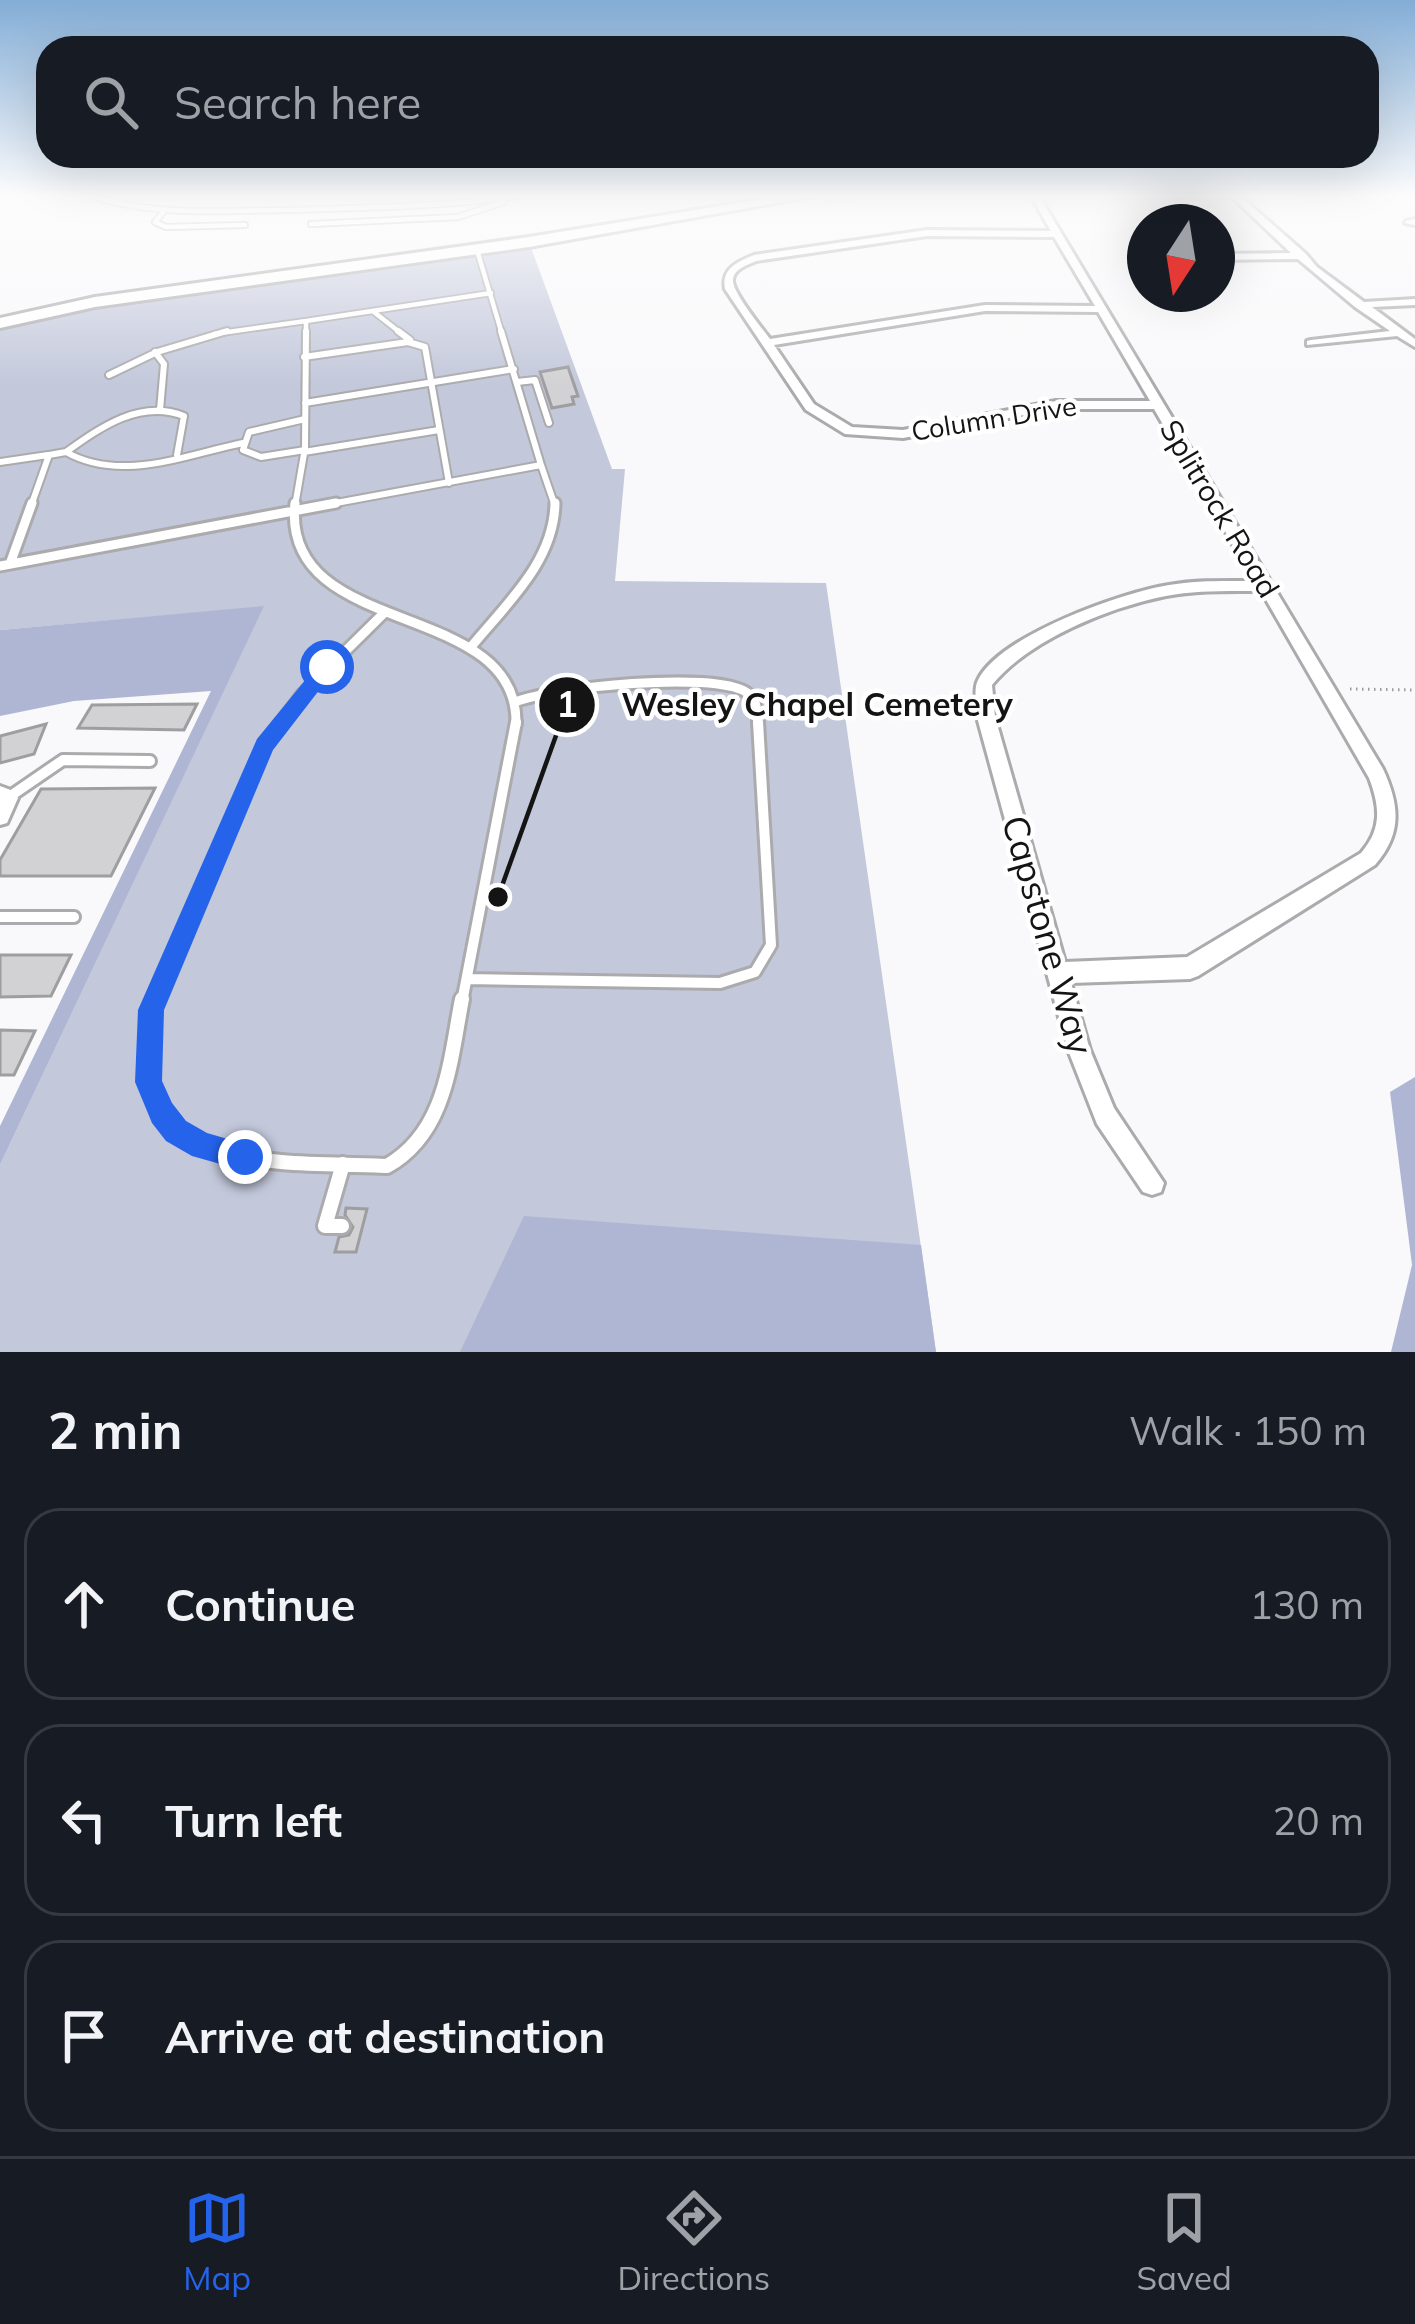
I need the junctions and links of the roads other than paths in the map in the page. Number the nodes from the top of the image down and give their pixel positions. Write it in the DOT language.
graph roads {
  1 [pos="410,259"];
  2 [pos="480,259"];
  3 [pos="757,259"];
  4 [pos="1072,259"];
  5 [pos="1307,259"];
  6 [pos="491,293"];
  7 [pos="1415,302"];
  8 [pos="1359,305"];
  9 [pos="1101,309"];
  10 [pos="374,311"];
  11 [pos="306,321"];
  12 [pos="0,323"];
  13 [pos="1396,333"];
  14 [pos="415,343"];
  15 [pos="766,343"];
  16 [pos="1311,343"];
  17 [pos="1415,344"];
  18 [pos="155,352"];
  19 [pos="304,357"];
  20 [pos="514,369"];
  21 [pos="110,375"];
  22 [pos="429,382"];
  23 [pos="518,382"];
  24 [pos="305,403"];
  25 [pos="1158,405"];
  26 [pos="160,410"];
  27 [pos="305,418"];
  28 [pos="528,418"];
  29 [pos="439,430"];
  30 [pos="243,443"];
  31 [pos="304,451"];
  32 [pos="66,452"];
  33 [pos="49,455"];
  34 [pos="177,455"];
  35 [pos="0,462"];
  36 [pos="541,465"];
  37 [pos="449,483"];
  38 [pos="294,513"];
  39 [pos="5,566"];
  40 [pos="1265,586"];
  41 [pos="384,613"];
  42 [pos="471,647"];
  43 [pos="515,702"];
  44 [pos="150,761"];
  45 [pos="4,795"];
  46 [pos="0,817"];
  47 [pos="0,916"];
  48 [pos="74,917"];
  49 [pos="1058,973"];
  50 [pos="467,979"];
  51 [pos="344,1164"];
  52 [pos="1152,1183"];
  53 [pos="342,1226"];
  1 -- 12 [label="main road"];
  2 -- 6 [label="lane"];
  3 -- 15 [label="street"];
  4 -- 9 [label="street, Splitrock Road"];
  5 -- 8 [label="street"];
  6 -- 10 [label="lane"];
  6 -- 20 [label="lane"];
  7 -- 8 [label="street"];
  8 -- 13 [label="street"];
  9 -- 15 [label="street"];
  9 -- 25 [label="street, Splitrock Road"];
  10 -- 11 [label="lane"];
  10 -- 14 [label="lane"];
  11 -- 18 [label="lane"];
  11 -- 19 [label="lane"];
  13 -- 16 [label="street"];
  13 -- 17 [label="street"];
  14 -- 19 [label="lane"];
  14 -- 22 [label="lane"];
  15 -- 25 [label="street, Column Drive"];
  18 -- 21 [label="lane"];
  18 -- 26 [label="lane"];
  19 -- 24 [label="lane"];
  20 -- 22 [label="lane"];
  20 -- 23 [label="lane"];
  22 -- 24 [label="lane"];
  22 -- 29 [label="lane"];
  23 -- 28 [label="lane"];
  23 -- 28 [label="lane"];
  24 -- 27 [label="lane"];
  25 -- 40 [label="street, Splitrock Road"];
  26 -- 32 [label="lane"];
  26 -- 34 [label="lane"];
  27 -- 30 [label="lane"];
  27 -- 31 [label="lane"];
  28 -- 36 [label="lane"];
  29 -- 31 [label="lane"];
  29 -- 37 [label="lane"];
  30 -- 31 [label="lane"];
  30 -- 34 [label="lane"];
  31 -- 38 [label="lane"];
  32 -- 33 [label="lane"];
  32 -- 34 [label="lane"];
  33 -- 35 [label="lane"];
  33 -- 39 [label="lane"];
  36 -- 37 [label="lane"];
  36 -- 42 [label="lane"];
  37 -- 38 [label="lane"];
  38 -- 39 [label="lane"];
  38 -- 41 [label="lane"];
  40 -- 49 [label="street, Capstone Way"];
  40 -- 49 [label="street, Splitrock Road"];
  41 -- 42 [label="lane"];
  41 -- 51 [label="lane"];
  42 -- 43 [label="lane"];
  43 -- 50 [label="lane"];
  43 -- 50 [label="lane"];
  44 -- 45 [label="lane"];
  45 -- 46 [label="street"];
  47 -- 48 [label="lane"];
  49 -- 52 [label="street, Capstone Way"];
  50 -- 51 [label="lane"];
  51 -- 53 [label="lane"];
}
